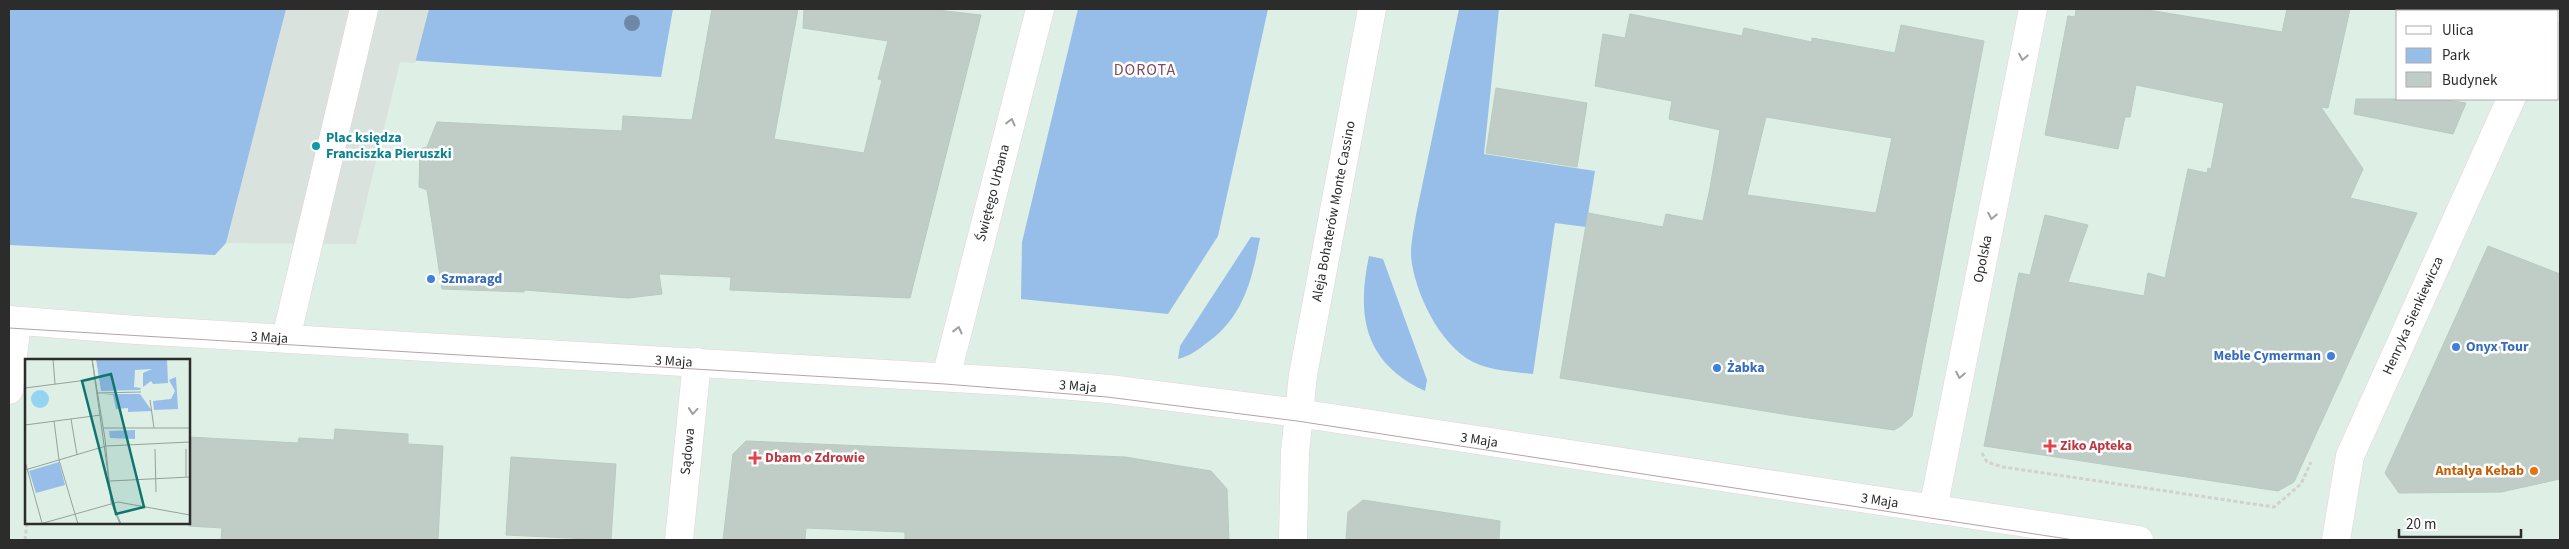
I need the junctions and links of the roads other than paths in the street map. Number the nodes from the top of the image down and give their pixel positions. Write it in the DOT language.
graph roads {
  1 [pos="364,9"];
  2 [pos="1040,9"];
  3 [pos="1372,9"];
  4 [pos="2033,9"];
  5 [pos="2511,100"];
  6 [pos="13,320"];
  7 [pos="286,338"];
  8 [pos="698,362"];
  9 [pos="946,377"];
  10 [pos="9,390"];
  11 [pos="1298,413"];
  12 [pos="1933,509"];
  13 [pos="679,540"];
  14 [pos="1293,540"];
  15 [pos="2139,540"];
  16 [pos="2336,540"];
  1 -- 7 [label="street"];
  9 -- 2 [label="street, Świętego Urbana, one-way"];
  3 -- 11 [label="street, Aleja Bohaterów Monte Cassino"];
  4 -- 12 [label="street, Opolska, one-way"];
  5 -- 16 [label="street, Henryka Sienkiewicza"];
  6 -- 7 [label="street, 3 Maja"];
  6 -- 10 [label="street"];
  7 -- 8 [label="street, 3 Maja"];
  8 -- 9 [label="street, 3 Maja"];
  8 -- 13 [label="street, Sądowa, one-way"];
  9 -- 11 [label="street, 3 Maja"];
  11 -- 12 [label="street, 3 Maja"];
  11 -- 14 [label="street, Aleja Bohaterów Monte Cassino"];
  12 -- 15 [label="street, 3 Maja"];
}
